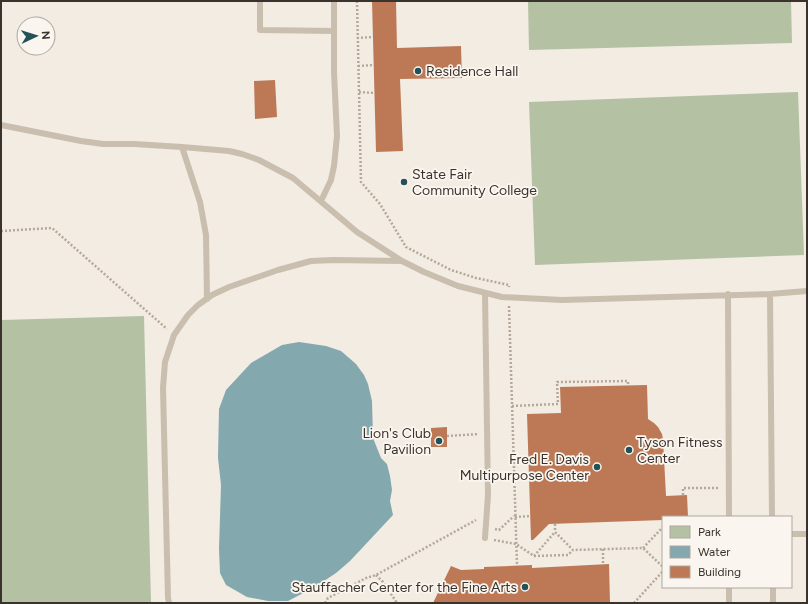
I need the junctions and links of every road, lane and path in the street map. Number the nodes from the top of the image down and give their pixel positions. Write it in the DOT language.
graph roads {
  1 [pos="260,1"];
  2 [pos="334,1"];
  3 [pos="357,1"];
  4 [pos="334,32"];
  5 [pos="373,37"];
  6 [pos="358,38"];
  7 [pos="374,65"];
  8 [pos="358,66"];
  9 [pos="359,92"];
  10 [pos="375,93"];
  11 [pos="1,125"];
  12 [pos="182,147"];
  13 [pos="321,200"];
  14 [pos="1,231"];
  15 [pos="402,261"];
  16 [pos="807,291"];
  17 [pos="486,293"];
  18 [pos="728,294"];
  19 [pos="770,294"];
  20 [pos="207,298"];
  21 [pos="509,298"];
  22 [pos="174,335"];
  23 [pos="628,386"];
  24 [pos="512,406"];
  25 [pos="487,433"];
  26 [pos="447,436"];
  27 [pos="729,489"];
  28 [pos="683,495"];
  29 [pos="487,514"];
  30 [pos="515,516"];
  31 [pos="530,516"];
  32 [pos="729,516"];
  33 [pos="772,516"];
  34 [pos="555,524"];
  35 [pos="486,527"];
  36 [pos="662,528"];
  37 [pos="555,532"];
  38 [pos="792,534"];
  39 [pos="807,534"];
  40 [pos="485,538"];
  41 [pos="516,544"];
  42 [pos="643,548"];
  43 [pos="603,549"];
  44 [pos="573,550"];
  45 [pos="534,556"];
  46 [pos="603,564"];
  47 [pos="517,566"];
  48 [pos="662,566"];
  49 [pos="662,572"];
  50 [pos="376,574"];
  51 [pos="729,588"];
  52 [pos="773,588"];
  53 [pos="169,603"];
  54 [pos="325,603"];
  55 [pos="397,603"];
  56 [pos="634,603"];
  57 [pos="729,603"];
  58 [pos="773,603"];
  1 -- 4 [label="lane"];
  2 -- 4 [label="lane"];
  3 -- 6 [label="path"];
  4 -- 13 [label="lane"];
  5 -- 6 [label="path"];
  6 -- 8 [label="path"];
  7 -- 8 [label="path"];
  8 -- 9 [label="path"];
  9 -- 10 [label="path"];
  9 -- 21 [label="path"];
  11 -- 12 [label="lane"];
  12 -- 13 [label="lane"];
  12 -- 20 [label="lane"];
  13 -- 15 [label="lane"];
  14 -- 22 [label="path"];
  15 -- 17 [label="lane"];
  15 -- 20 [label="lane"];
  16 -- 19 [label="lane"];
  17 -- 21 [label="lane"];
  17 -- 25 [label="lane"];
  18 -- 19 [label="lane"];
  18 -- 21 [label="lane"];
  18 -- 27 [label="lane"];
  19 -- 33 [label="lane"];
  20 -- 22 [label="lane"];
  21 -- 24 [label="path"];
  22 -- 53 [label="lane"];
  23 -- 24 [label="path"];
  24 -- 30 [label="path"];
  25 -- 26 [label="path"];
  25 -- 29 [label="lane"];
  27 -- 28 [label="path"];
  27 -- 32 [label="lane"];
  29 -- 35 [label="lane"];
  29 -- 50 [label="path"];
  30 -- 31 [label="path"];
  30 -- 35 [label="path"];
  30 -- 41 [label="path"];
  34 -- 37 [label="path"];
  35 -- 40 [label="lane"];
  36 -- 42 [label="path"];
  37 -- 44 [label="path"];
  37 -- 45 [label="path"];
  38 -- 39 [label="lane"];
  40 -- 41 [label="path"];
  41 -- 45 [label="path"];
  41 -- 47 [label="path"];
  42 -- 43 [label="path"];
  42 -- 48 [label="path"];
  43 -- 44 [label="path"];
  43 -- 46 [label="path"];
  44 -- 45 [label="path"];
  49 -- 56 [label="path"];
  50 -- 54 [label="path"];
  50 -- 55 [label="path"];
  51 -- 57 [label="lane"];
  52 -- 58 [label="lane"];
}
